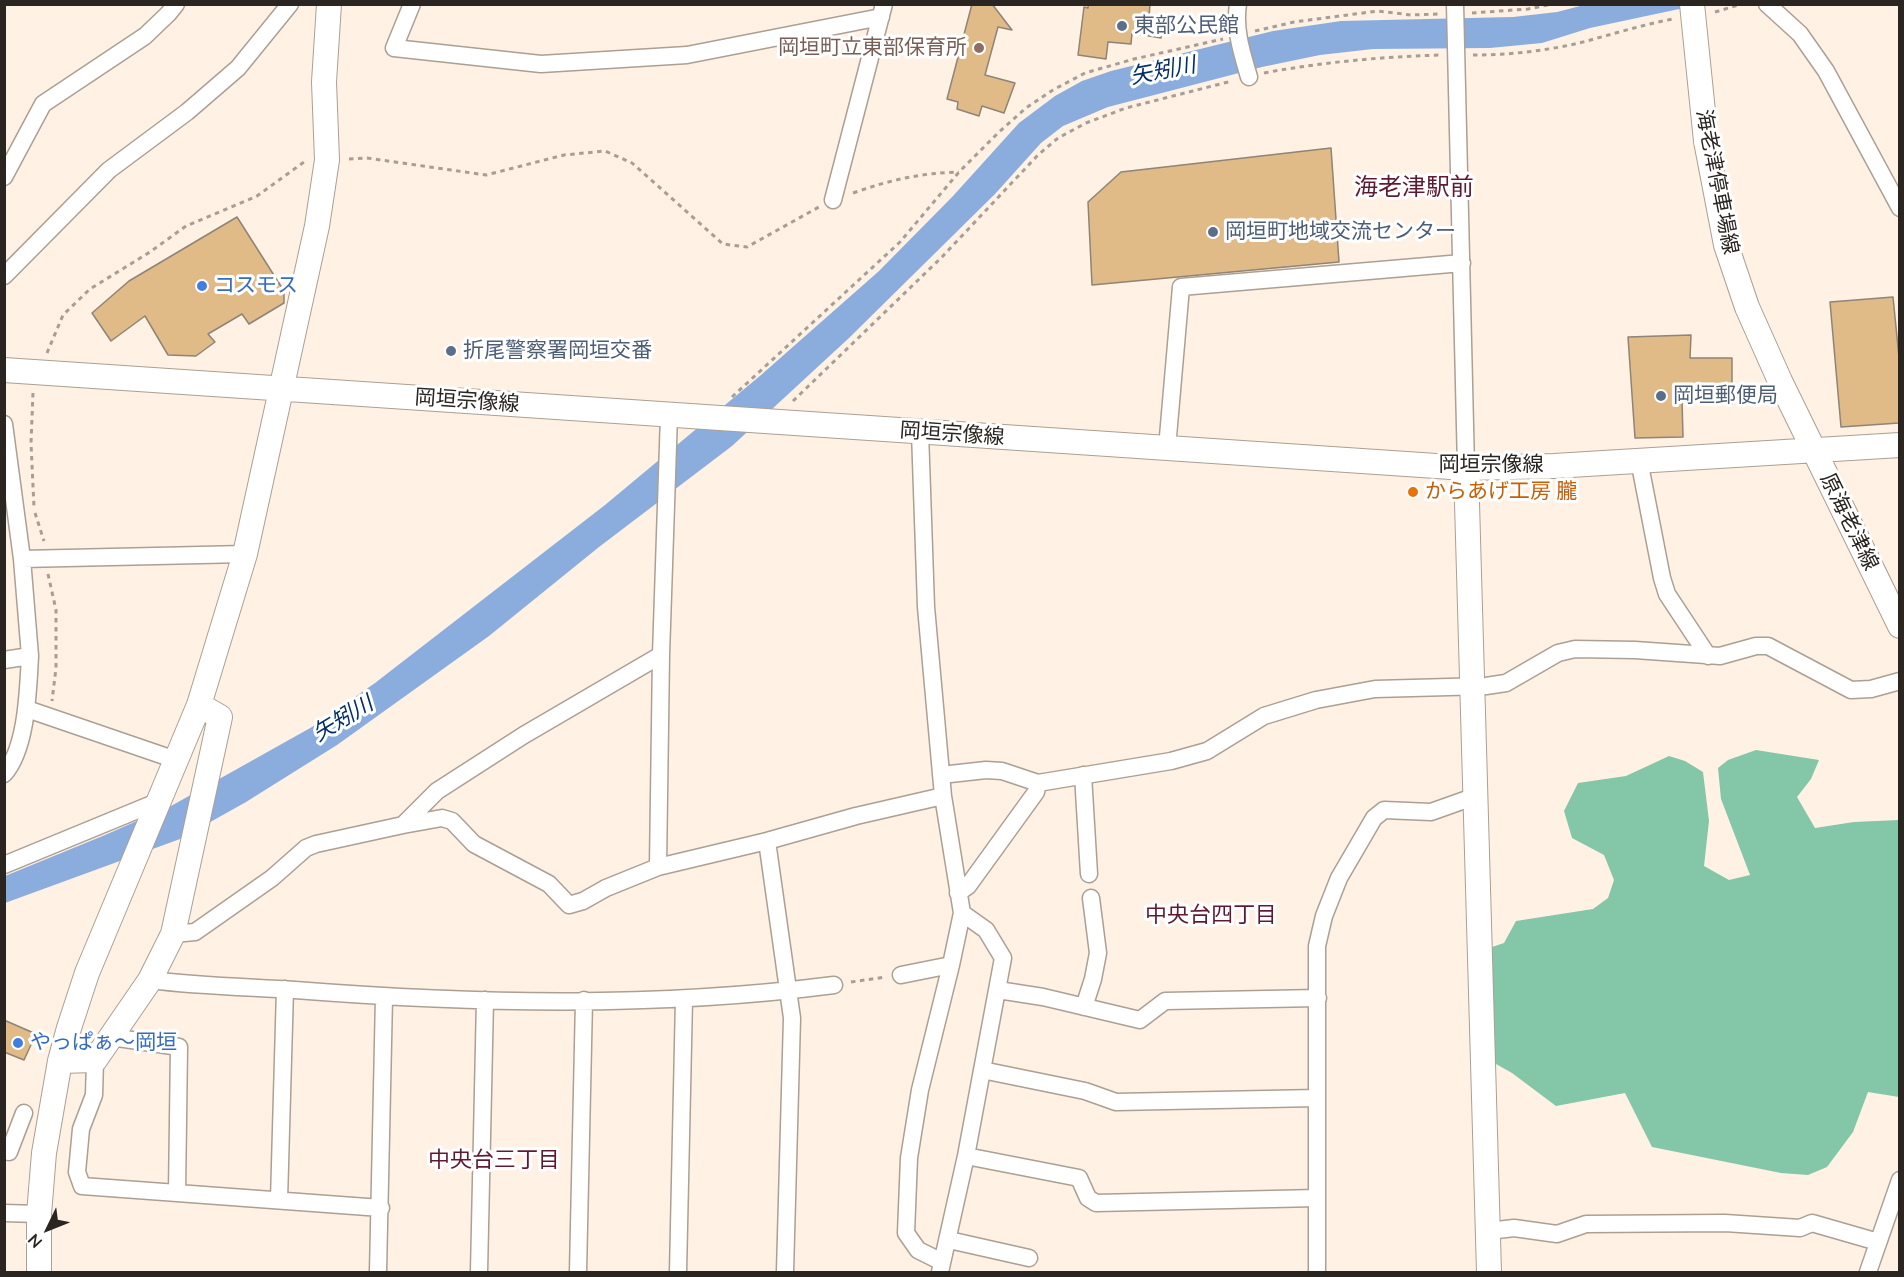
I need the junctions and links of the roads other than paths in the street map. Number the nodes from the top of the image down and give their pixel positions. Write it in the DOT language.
graph roads {
  1 [pos="176,4"];
  2 [pos="290,4"];
  3 [pos="329,4"];
  4 [pos="412,4"];
  5 [pos="1238,4"];
  6 [pos="1767,4"];
  7 [pos="1455,9"];
  8 [pos="882,11"];
  9 [pos="1694,12"];
  10 [pos="1249,77"];
  11 [pos="4,177"];
  12 [pos="833,200"];
  13 [pos="1899,208"];
  14 [pos="1462,263"];
  15 [pos="4,276"];
  16 [pos="4,370"];
  17 [pos="281,388"];
  18 [pos="669,415"];
  19 [pos="4,424"];
  20 [pos="920,432"];
  21 [pos="1899,445"];
  22 [pos="1167,448"];
  23 [pos="1814,451"];
  24 [pos="1639,460"];
  25 [pos="1466,468"];
  26 [pos="245,554"];
  27 [pos="22,559"];
  28 [pos="1899,626"];
  29 [pos="661,655"];
  30 [pos="30,656"];
  31 [pos="1708,656"];
  32 [pos="4,660"];
  33 [pos="1899,681"];
  34 [pos="1473,685"];
  35 [pos="199,705"];
  36 [pos="27,708"];
  37 [pos="176,760"];
  38 [pos="4,774"];
  39 [pos="941,775"];
  40 [pos="1083,775"];
  41 [pos="1038,783"];
  42 [pos="943,796"];
  43 [pos="1476,796"];
  44 [pos="156,806"];
  45 [pos="403,825"];
  46 [pos="767,841"];
  47 [pos="4,865"];
  48 [pos="658,867"];
  49 [pos="1089,874"];
  50 [pos="958,892"];
  51 [pos="1091,898"];
  52 [pos="962,913"];
  53 [pos="173,934"];
  54 [pos="951,965"];
  55 [pos="901,975"];
  56 [pos="150,980"];
  57 [pos="834,985"];
  58 [pos="285,990"];
  59 [pos="789,990"];
  60 [pos="998,990"];
  61 [pos="384,997"];
  62 [pos="1318,998"];
  63 [pos="684,999"];
  64 [pos="485,1000"];
  65 [pos="584,1000"];
  66 [pos="1084,1007"];
  67 [pos="111,1037"];
  68 [pos="60,1060"];
  69 [pos="95,1060"];
  70 [pos="982,1070"];
  71 [pos="1317,1098"];
  72 [pos="24,1113"];
  73 [pos="6,1154"];
  74 [pos="966,1156"];
  75 [pos="1899,1180"];
  76 [pos="177,1194"];
  77 [pos="1317,1198"];
  78 [pos="279,1200"];
  79 [pos="381,1208"];
  80 [pos="4,1213"];
  81 [pos="39,1214"];
  82 [pos="1489,1231"];
  83 [pos="949,1240"];
  84 [pos="1878,1242"];
  85 [pos="1029,1258"];
  86 [pos="941,1267"];
  87 [pos="39,1272"];
  88 [pos="378,1272"];
  89 [pos="479,1272"];
  90 [pos="578,1272"];
  91 [pos="678,1272"];
  92 [pos="785,1272"];
  93 [pos="1317,1272"];
  94 [pos="1489,1272"];
  95 [pos="1868,1272"];
  1 -- 11 [label="street"];
  2 -- 15 [label="street"];
  3 -- 17 [label="main road"];
  4 -- 8 [label="street"];
  5 -- 10 [label="street"];
  6 -- 13 [label="street"];
  7 -- 14 [label="street"];
  8 -- 12 [label="street"];
  9 -- 23 [label="main road, 海老津停車場線, bridge"];
  14 -- 22 [label="street"];
  14 -- 25 [label="street"];
  16 -- 17 [label="main road, 岡垣宗像線"];
  17 -- 18 [label="main road, 岡垣宗像線"];
  17 -- 26 [label="main road"];
  18 -- 20 [label="main road, 岡垣宗像線"];
  18 -- 29 [label="street"];
  19 -- 27 [label="street"];
  20 -- 22 [label="main road, 岡垣宗像線"];
  20 -- 39 [label="street"];
  21 -- 23 [label="main road, 岡垣宗像線"];
  22 -- 25 [label="main road, 岡垣宗像線"];
  23 -- 24 [label="main road, 岡垣宗像線"];
  23 -- 28 [label="main road, 原海老津線"];
  24 -- 25 [label="main road, 岡垣宗像線"];
  24 -- 31 [label="street"];
  25 -- 34 [label="main road"];
  26 -- 27 [label="street"];
  26 -- 35 [label="main road"];
  27 -- 30 [label="street"];
  29 -- 45 [label="street"];
  29 -- 48 [label="street"];
  30 -- 32 [label="street"];
  30 -- 36 [label="street"];
  31 -- 33 [label="street"];
  31 -- 34 [label="street"];
  34 -- 40 [label="street"];
  34 -- 43 [label="main road"];
  35 -- 37 [label="main road"];
  35 -- 53 [label="main road"];
  36 -- 37 [label="street"];
  36 -- 38 [label="street"];
  37 -- 44 [label="main road"];
  39 -- 41 [label="street"];
  39 -- 42 [label="street"];
  40 -- 41 [label="street"];
  40 -- 49 [label="street"];
  41 -- 50 [label="street"];
  42 -- 46 [label="street"];
  42 -- 50 [label="street"];
  43 -- 62 [label="street"];
  43 -- 82 [label="main road"];
  44 -- 47 [label="street"];
  44 -- 68 [label="main road"];
  45 -- 48 [label="street"];
  45 -- 53 [label="street"];
  46 -- 48 [label="street"];
  46 -- 59 [label="street"];
  50 -- 52 [label="street"];
  51 -- 66 [label="street"];
  52 -- 54 [label="street"];
  52 -- 60 [label="street"];
  53 -- 56 [label="main road"];
  54 -- 55 [label="street"];
  54 -- 86 [label="street"];
  56 -- 58 [label="street"];
  56 -- 67 [label="main road"];
  57 -- 59 [label="street"];
  58 -- 61 [label="street"];
  58 -- 78 [label="street"];
  59 -- 63 [label="street"];
  59 -- 92 [label="street"];
  60 -- 66 [label="street"];
  60 -- 70 [label="street"];
  61 -- 64 [label="street"];
  61 -- 79 [label="street"];
  62 -- 66 [label="street"];
  62 -- 71 [label="street"];
  63 -- 65 [label="street"];
  63 -- 91 [label="street"];
  64 -- 65 [label="street"];
  64 -- 89 [label="street"];
  65 -- 90 [label="street"];
  67 -- 69 [label="main road"];
  67 -- 76 [label="street"];
  68 -- 69 [label="main road"];
  68 -- 81 [label="main road"];
  69 -- 76 [label="street"];
  70 -- 71 [label="street"];
  70 -- 74 [label="street"];
  71 -- 77 [label="street"];
  72 -- 73 [label="street"];
  74 -- 77 [label="street"];
  74 -- 83 [label="street"];
  75 -- 84 [label="street"];
  76 -- 78 [label="street"];
  77 -- 93 [label="street"];
  78 -- 79 [label="street"];
  79 -- 88 [label="street"];
  80 -- 81 [label="street"];
  81 -- 87 [label="main road"];
  82 -- 84 [label="street"];
  82 -- 94 [label="main road"];
  83 -- 85 [label="street"];
  83 -- 86 [label="street"];
  84 -- 95 [label="street"];
}
